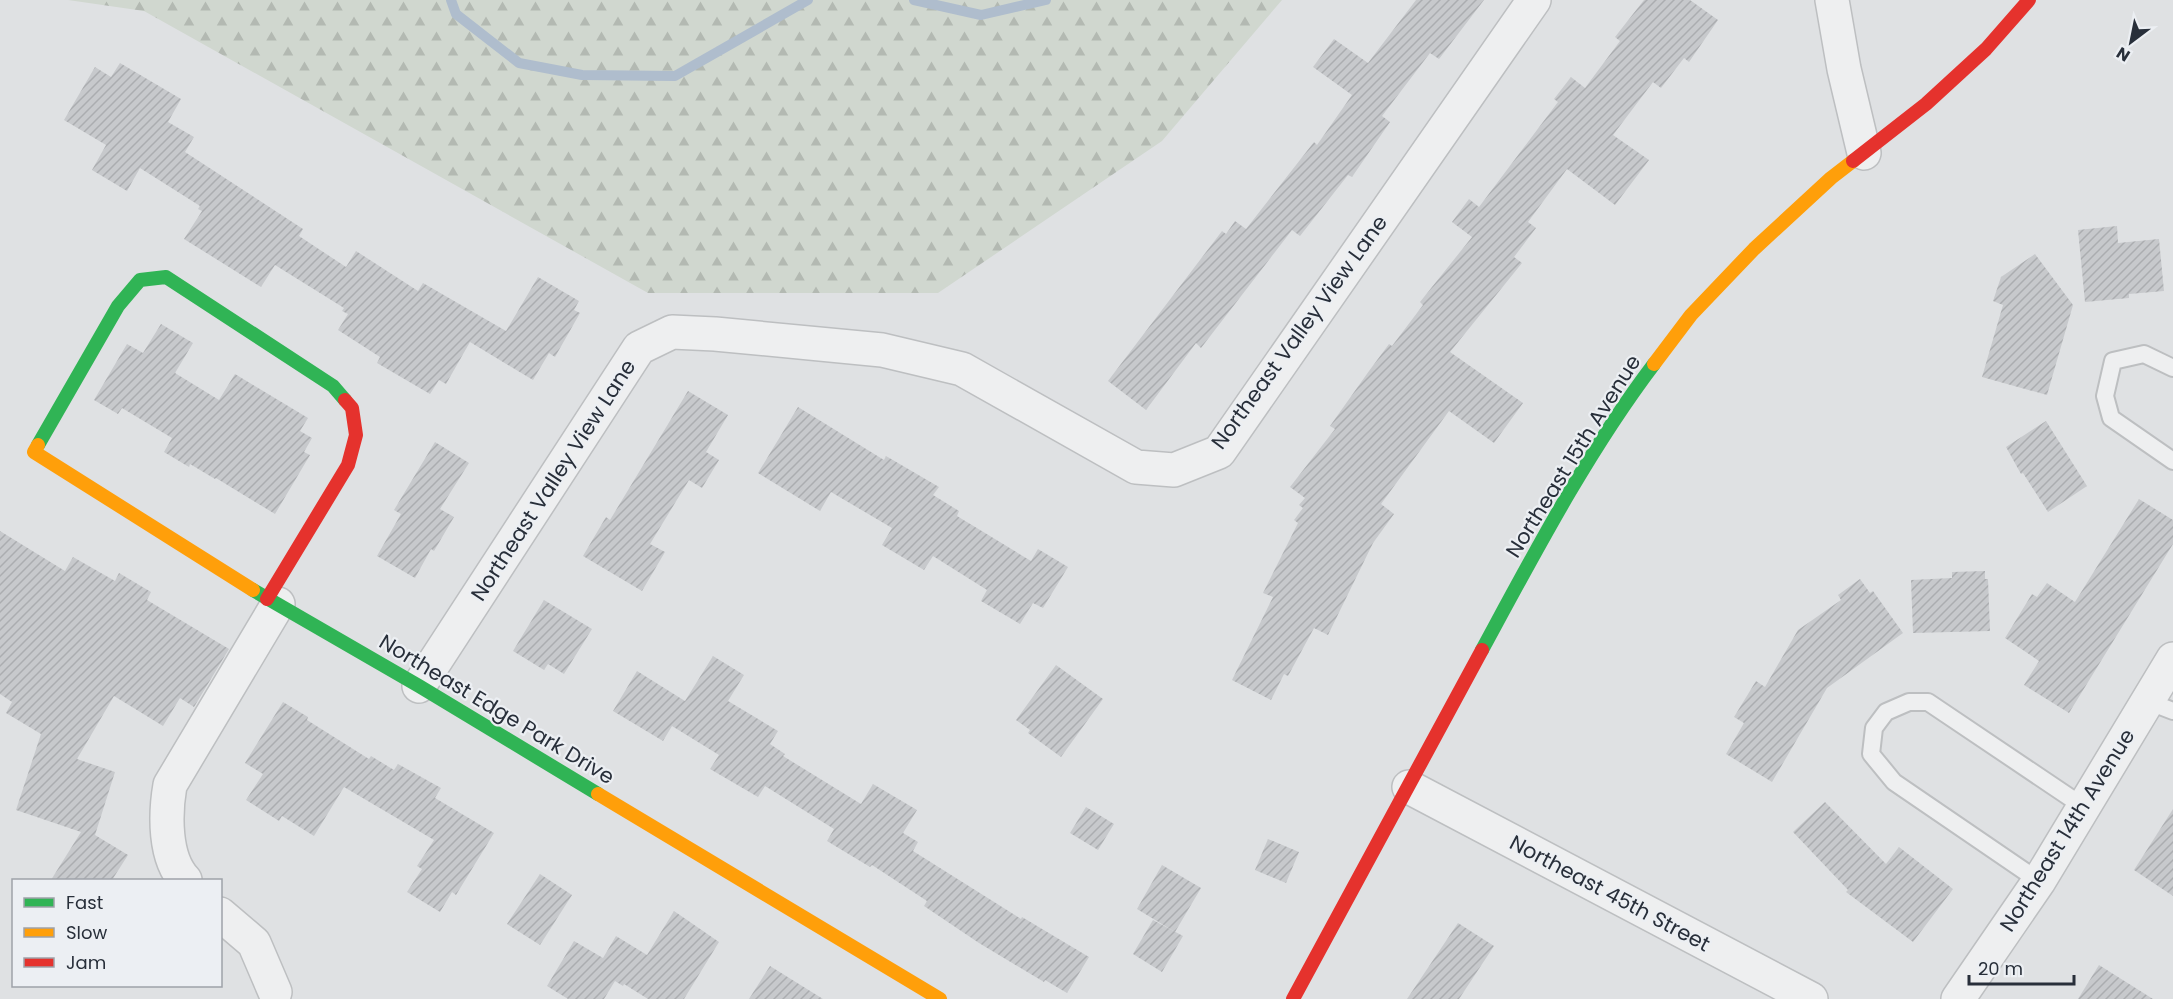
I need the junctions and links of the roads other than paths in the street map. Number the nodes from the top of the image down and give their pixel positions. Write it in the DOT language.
graph roads {
  1 [pos="1534,0"];
  2 [pos="1832,0"];
  3 [pos="2029,0"];
  4 [pos="1864,153"];
  5 [pos="2173,368"];
  6 [pos="2173,460"];
  7 [pos="273,602"];
  8 [pos="2173,659"];
  9 [pos="419,686"];
  10 [pos="2160,706"];
  11 [pos="1410,787"];
  12 [pos="2084,807"];
  13 [pos="184,879"];
  14 [pos="2039,881"];
  15 [pos="222,916"];
  16 [pos="275,992"];
  17 [pos="940,999"];
  18 [pos="1293,999"];
  19 [pos="1811,999"];
  20 [pos="1958,999"];
  1 -- 9 [label="street, Northeast Valley View Lane"];
  2 -- 4 [label="street"];
  3 -- 4 [label="street, Northeast 15th Avenue"];
  4 -- 11 [label="street, Northeast 15th Avenue"];
  5 -- 6 [label="lane"];
  7 -- 7 [label="street, Northeast Edge Park Drive"];
  7 -- 9 [label="street, Northeast Edge Park Drive"];
  7 -- 13 [label="street"];
  8 -- 10 [label="street, Northeast 14th Avenue"];
  9 -- 17 [label="street, Northeast Edge Park Drive"];
  10 -- 12 [label="street, Northeast 14th Avenue"];
  11 -- 18 [label="street, Northeast 15th Avenue"];
  11 -- 19 [label="street, Northeast 45th Street"];
  12 -- 14 [label="street, Northeast 14th Avenue"];
  12 -- 14 [label="lane"];
  14 -- 20 [label="street, Northeast 14th Avenue"];
  15 -- 16 [label="street"];
}
